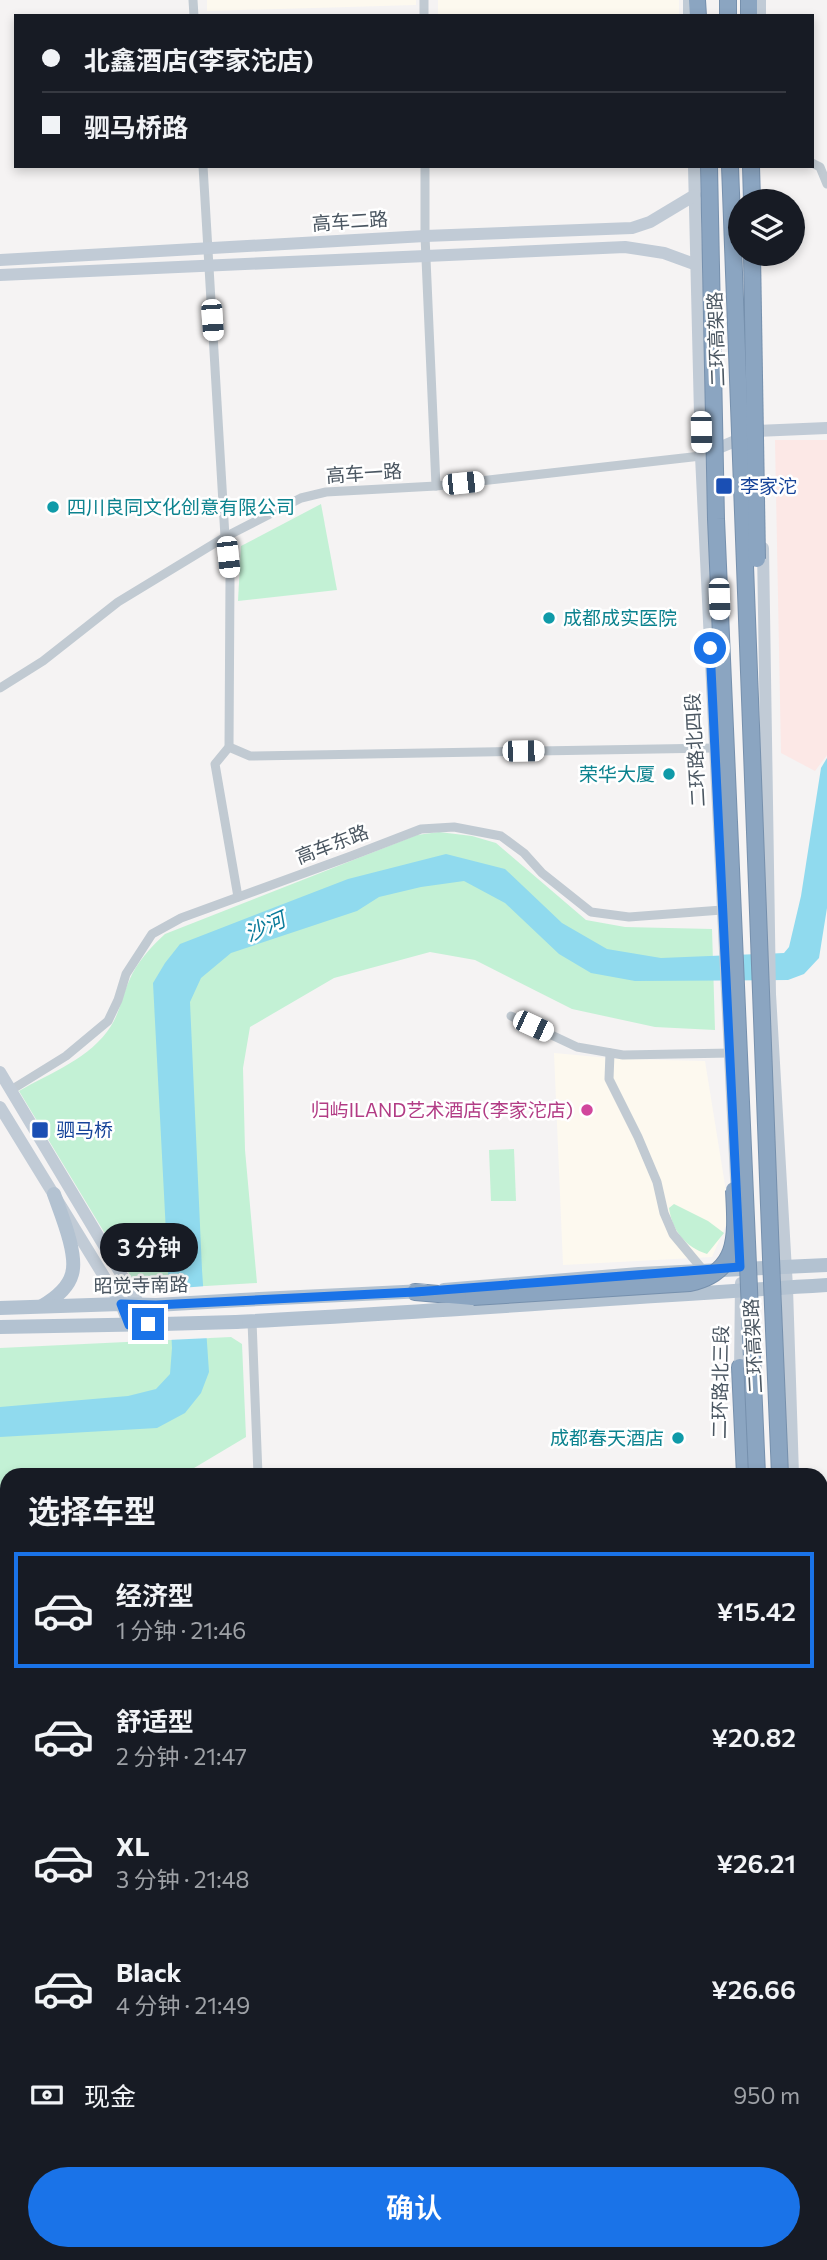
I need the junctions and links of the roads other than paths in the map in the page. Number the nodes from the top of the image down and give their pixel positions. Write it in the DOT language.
graph roads {
  1 [pos="814,164"];
  2 [pos="203,168"];
  3 [pos="425,168"];
  4 [pos="694,168"];
  5 [pos="702,168"];
  6 [pos="709,168"];
  7 [pos="730,168"];
  8 [pos="751,168"];
  9 [pos="759,168"];
  10 [pos="827,184"];
  11 [pos="752,189"];
  12 [pos="754,189"];
  13 [pos="695,195"];
  14 [pos="425,236"];
  15 [pos="208,250"];
  16 [pos="426,254"];
  17 [pos="0,260"];
  18 [pos="697,265"];
  19 [pos="208,266"];
  20 [pos="754,266"];
  21 [pos="754,266"];
  22 [pos="0,275"];
  23 [pos="827,428"];
  24 [pos="760,431"];
  25 [pos="701,456"];
  26 [pos="436,486"];
  27 [pos="716,519"];
  28 [pos="225,537"];
  29 [pos="748,603"];
  30 [pos="0,688"];
  31 [pos="229,747"];
  32 [pos="715,748"];
  33 [pos="238,897"];
  34 [pos="722,910"];
  35 [pos="512,1016"];
  36 [pos="610,1053"];
  37 [pos="731,1053"];
  38 [pos="0,1072"];
  39 [pos="740,1080"];
  40 [pos="11,1090"];
  41 [pos="0,1107"];
  42 [pos="54,1194"];
  43 [pos="827,1265"];
  44 [pos="786,1266"];
  45 [pos="740,1267"];
  46 [pos="703,1270"];
  47 [pos="827,1286"];
  48 [pos="787,1288"];
  49 [pos="741,1289"];
  50 [pos="415,1292"];
  51 [pos="121,1304"];
  52 [pos="139,1304"];
  53 [pos="41,1307"];
  54 [pos="0,1308"];
  55 [pos="252,1321"];
  56 [pos="155,1324"];
  57 [pos="129,1325"];
  58 [pos="0,1327"];
  59 [pos="740,1367"];
  60 [pos="258,1468"];
  61 [pos="737,1468"];
  62 [pos="744,1468"];
  63 [pos="757,1468"];
  64 [pos="780,1468"];
  65 [pos="793,1468"];
  1 -- 10 [label="street"];
  2 -- 15 [label="street"];
  3 -- 14 [label="street"];
  4 -- 13 [label="main road, 二环路北四段"];
  5 -- 27 [label="highway, bridge"];
  6 -- 27 [label="highway, 二环高架路, bridge"];
  7 -- 29 [label="highway, 二环高架路, bridge"];
  8 -- 11 [label="highway"];
  9 -- 12 [label="main road"];
  13 -- 14 [label="main road, 高车二路"];
  13 -- 18 [label="main road, 二环路北四段"];
  14 -- 15 [label="main road, 高车二路"];
  14 -- 16 [label="street"];
  15 -- 17 [label="main road, 高车二路"];
  15 -- 19 [label="street"];
  16 -- 18 [label="main road, 高车二路"];
  16 -- 19 [label="main road, 高车二路"];
  16 -- 26 [label="street"];
  18 -- 25 [label="main road, 二环路北四段"];
  19 -- 22 [label="main road, 高车二路"];
  19 -- 28 [label="street"];
  20 -- 29 [label="highway, bridge"];
  21 -- 24 [label="main road"];
  23 -- 24 [label="main road"];
  24 -- 25 [label="main road"];
  24 -- 44 [label="main road"];
  25 -- 26 [label="street, 高车一路"];
  25 -- 32 [label="main road, 二环路北四段"];
  26 -- 28 [label="street, 高车一路"];
  27 -- 39 [label="highway, 二环高架路, bridge"];
  28 -- 30 [label="street, 高车一路"];
  28 -- 31 [label="street"];
  29 -- 64 [label="highway, 二环高架路, bridge"];
  31 -- 32 [label="street"];
  31 -- 33 [label="street"];
  32 -- 34 [label="main road, 二环路北四段"];
  33 -- 34 [label="street, 高车东路"];
  33 -- 40 [label="street, 高车东路"];
  34 -- 37 [label="main road, 二环路北四段"];
  35 -- 36 [label="street"];
  36 -- 37 [label="street"];
  36 -- 46 [label="street"];
  37 -- 45 [label="main road, 二环路北四段"];
  38 -- 40 [label="main road"];
  39 -- 50 [label="highway, bridge"];
  39 -- 63 [label="highway, 二环高架路, bridge"];
  40 -- 52 [label="main road"];
  41 -- 42 [label="main road"];
  42 -- 51 [label="main road"];
  42 -- 53 [label="main road"];
  43 -- 44 [label="main road, 昭觉寺南路"];
  44 -- 45 [label="main road, 昭觉寺南路"];
  44 -- 48 [label="main road"];
  45 -- 46 [label="main road, 昭觉寺南路"];
  45 -- 49 [label="main road, 二环路北四段"];
  46 -- 50 [label="main road, 昭觉寺南路"];
  47 -- 48 [label="main road, 昭觉寺南路"];
  48 -- 49 [label="main road, 昭觉寺南路"];
  48 -- 65 [label="main road"];
  49 -- 55 [label="main road, 昭觉寺南路"];
  49 -- 59 [label="main road, 二环路北三段"];
  50 -- 52 [label="main road, 昭觉寺南路, bridge"];
  51 -- 52 [label="main road, 昭觉寺南路"];
  51 -- 53 [label="main road, 昭觉寺南路"];
  51 -- 57 [label="main road"];
  52 -- 56 [label="main road"];
  53 -- 54 [label="main road, 昭觉寺南路"];
  55 -- 56 [label="main road, 昭觉寺南路, bridge"];
  55 -- 60 [label="street"];
  56 -- 57 [label="main road, 昭觉寺南路"];
  57 -- 58 [label="main road, 昭觉寺南路"];
  59 -- 61 [label="main road, 二环路北三段"];
  59 -- 62 [label="highway"];
}
